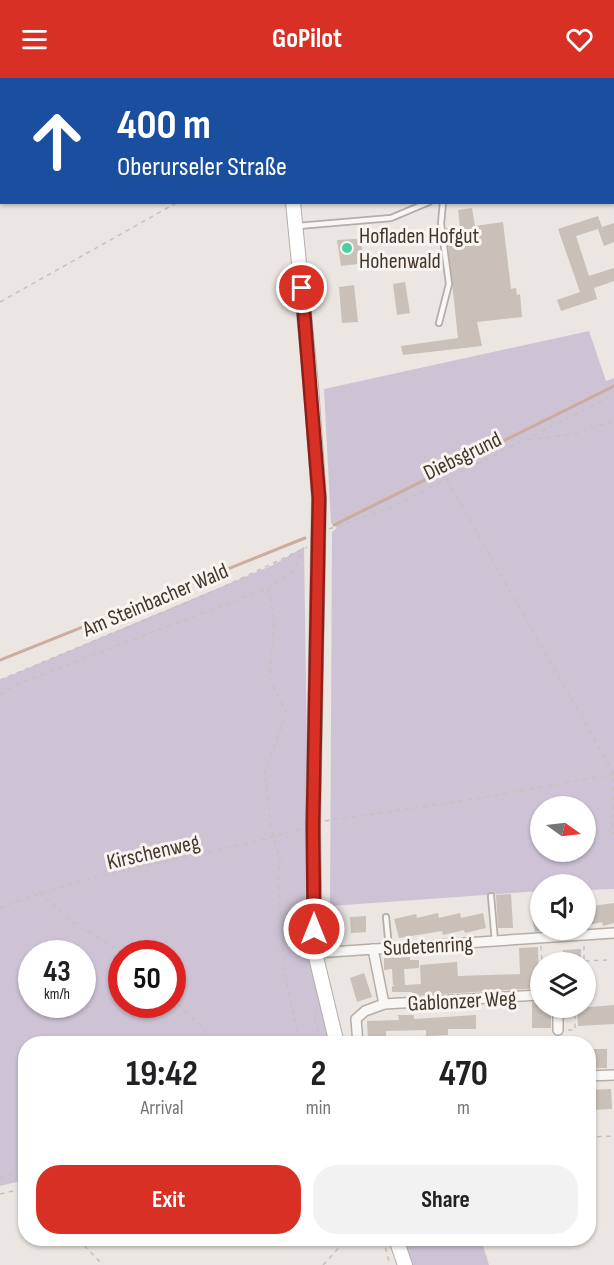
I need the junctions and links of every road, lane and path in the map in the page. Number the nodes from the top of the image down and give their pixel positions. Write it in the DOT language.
graph roads {
  1 [pos="174,204"];
  2 [pos="292,204"];
  3 [pos="424,204"];
  4 [pos="443,204"];
  5 [pos="295,226"];
  6 [pos="0,302"];
  7 [pos="439,323"];
  8 [pos="614,395"];
  9 [pos="614,421"];
  10 [pos="526,441"];
  11 [pos="447,480"];
  12 [pos="320,537"];
  13 [pos="304,548"];
  14 [pos="268,588"];
  15 [pos="0,680"];
  16 [pos="0,694"];
  17 [pos="614,774"];
  18 [pos="318,823"];
  19 [pos="614,834"];
  20 [pos="274,837"];
  21 [pos="39,892"];
  22 [pos="491,896"];
  23 [pos="0,908"];
  24 [pos="386,917"];
  25 [pos="614,933"];
  26 [pos="596,935"];
  27 [pos="530,940"];
  28 [pos="495,942"];
  29 [pos="108,944"];
  30 [pos="388,948"];
  31 [pos="373,949"];
  32 [pos="315,953"];
  33 [pos="607,960"];
  34 [pos="596,961"];
  35 [pos="530,997"];
  36 [pos="318,1003"];
  37 [pos="384,1004"];
  38 [pos="186,1012"];
  39 [pos="558,1018"];
  40 [pos="574,1018"];
  41 [pos="558,1030"];
  42 [pos="208,1036"];
  43 [pos="298,1036"];
  44 [pos="319,1036"];
  45 [pos="335,1036"];
  46 [pos="357,1036"];
  47 [pos="614,1074"];
  48 [pos="596,1075"];
  49 [pos="614,1136"];
  50 [pos="596,1137"];
  51 [pos="18,1172"];
  52 [pos="0,1178"];
  53 [pos="18,1190"];
  54 [pos="0,1194"];
  55 [pos="85,1246"];
  56 [pos="340,1246"];
  57 [pos="385,1246"];
  58 [pos="398,1246"];
  59 [pos="103,1265"];
  60 [pos="322,1265"];
  61 [pos="390,1265"];
  62 [pos="405,1265"];
  1 -- 6 [label="path"];
  2 -- 5 [label="main road"];
  3 -- 5 [label="lane"];
  4 -- 7 [label="lane"];
  5 -- 12 [label="main road"];
  8 -- 10 [label="path, Diebsgrund"];
  9 -- 10 [label="path"];
  10 -- 11 [label="path, Diebsgrund"];
  11 -- 12 [label="path, Diebsgrund"];
  11 -- 17 [label="path"];
  12 -- 13 [label="path, Am Steinbacher Wald"];
  12 -- 18 [label="main road"];
  13 -- 14 [label="path"];
  13 -- 15 [label="path, Am Steinbacher Wald"];
  14 -- 16 [label="path"];
  14 -- 20 [label="path"];
  17 -- 18 [label="path, Kirschenweg"];
  17 -- 19 [label="path"];
  18 -- 20 [label="path, Kirschenweg"];
  18 -- 32 [label="main road"];
  20 -- 21 [label="path, Kirschenweg"];
  20 -- 43 [label="path"];
  21 -- 23 [label="path, Kirschenweg"];
  21 -- 29 [label="path"];
  22 -- 28 [label="lane"];
  24 -- 30 [label="lane"];
  25 -- 26 [label="street, Sudetenring"];
  27 -- 28 [label="street, Sudetenring"];
  28 -- 30 [label="street, Sudetenring"];
  30 -- 31 [label="street, Sudetenring"];
  31 -- 32 [label="street, Sudetenring"];
  31 -- 37 [label="street"];
  32 -- 45 [label="main road"];
  33 -- 34 [label="path"];
  35 -- 37 [label="street, Gablonzer Weg"];
  36 -- 44 [label="path"];
  37 -- 46 [label="street"];
  38 -- 42 [label="path"];
  39 -- 41 [label="street"];
  40 -- 41 [label="path"];
  47 -- 48 [label="street"];
  49 -- 50 [label="path"];
  51 -- 52 [label="path"];
  53 -- 54 [label="path"];
  55 -- 59 [label="path"];
  56 -- 60 [label="path"];
  57 -- 61 [label="path"];
  58 -- 62 [label="main road"];
}
